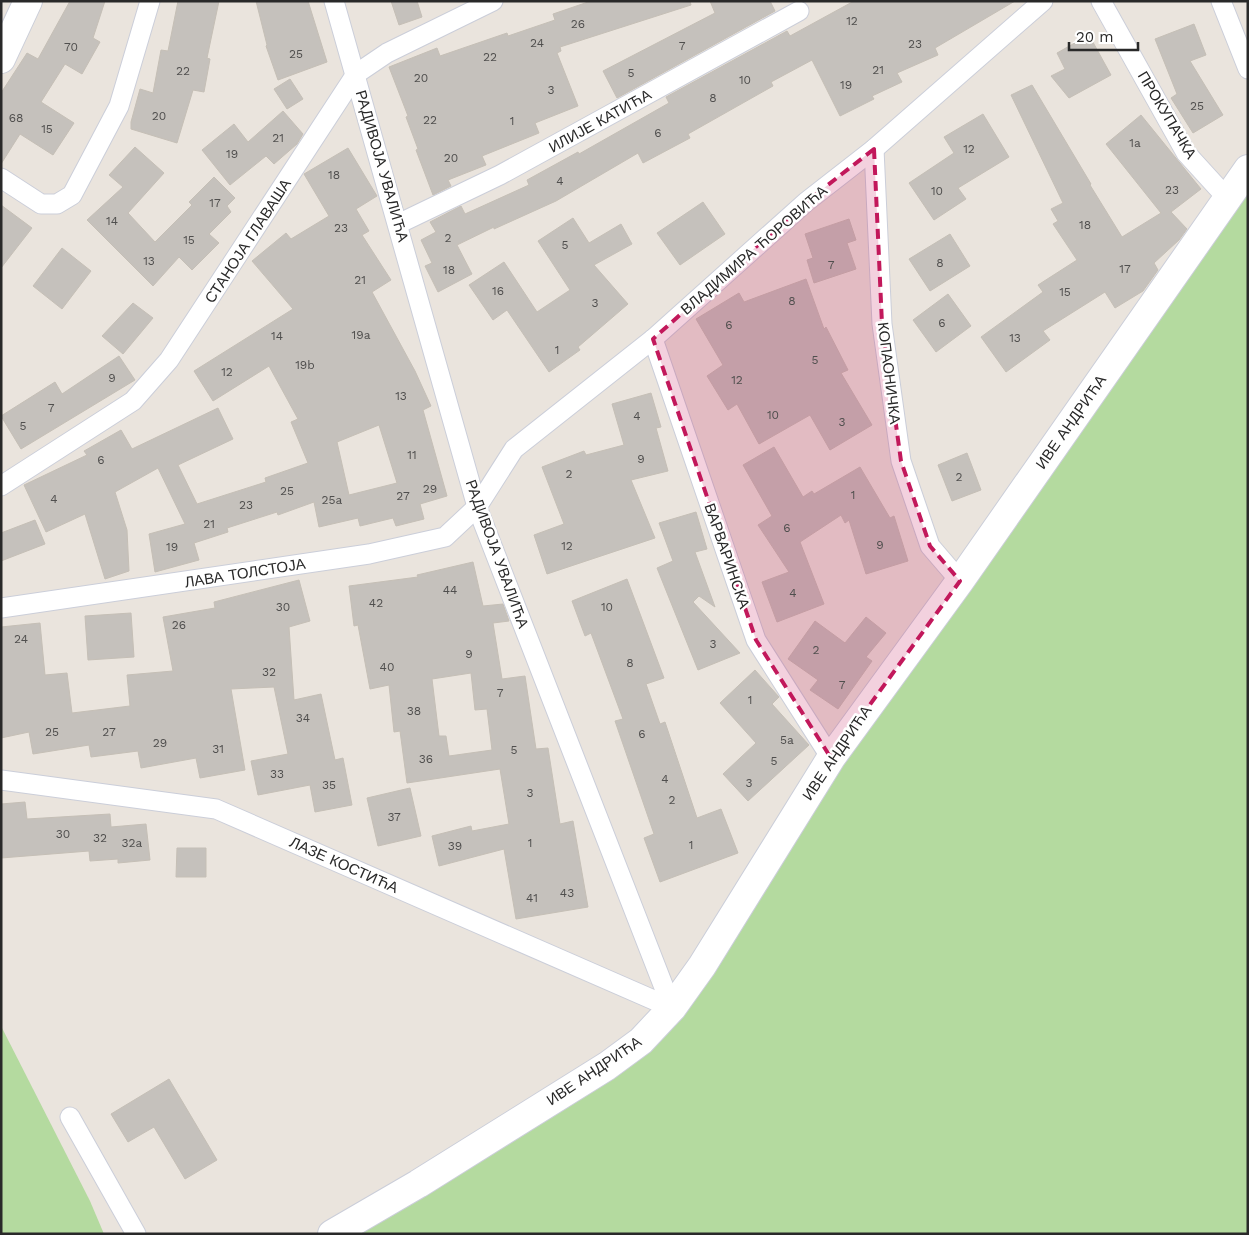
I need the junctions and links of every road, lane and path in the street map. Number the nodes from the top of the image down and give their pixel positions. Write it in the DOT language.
graph roads {
  1 [pos="28,1"];
  2 [pos="150,1"];
  3 [pos="334,1"];
  4 [pos="493,1"];
  5 [pos="1043,1"];
  6 [pos="1101,1"];
  7 [pos="1221,1"];
  8 [pos="799,11"];
  9 [pos="1,59"];
  10 [pos="1248,69"];
  11 [pos="356,74"];
  12 [pos="874,149"];
  13 [pos="1248,169"];
  14 [pos="1,178"];
  15 [pos="1227,198"];
  16 [pos="398,224"];
  17 [pos="653,339"];
  18 [pos="1,486"];
  19 [pos="477,507"];
  20 [pos="960,580"];
  21 [pos="1,608"];
  22 [pos="831,758"];
  23 [pos="1,780"];
  24 [pos="672,1008"];
  25 [pos="70,1117"];
  26 [pos="136,1234"];
  27 [pos="332,1234"];
  1 -- 9 [label="street"];
  2 -- 14 [label="street"];
  3 -- 11 [label="street, РАДИВОЈА УВАЛИЋА"];
  4 -- 11 [label="street, СТАНОЈА ГЛАВАША"];
  5 -- 12 [label="street, ВЛАДИМИРА ЋОРОВИЋА"];
  6 -- 15 [label="street, ПРОКУПАЧКА"];
  7 -- 10 [label="street"];
  8 -- 16 [label="street, ИЛИЈЕ КАТИЋА"];
  11 -- 16 [label="street, РАДИВОЈА УВАЛИЋА"];
  11 -- 18 [label="street, СТАНОЈА ГЛАВАША"];
  12 -- 17 [label="street, ВЛАДИМИРА ЋОРОВИЋА"];
  12 -- 20 [label="street, КОПАОНИЧКА"];
  13 -- 15 [label="street, ИВЕ АНДРИЋА"];
  15 -- 20 [label="street, ИВЕ АНДРИЋА"];
  16 -- 19 [label="street, РАДИВОЈА УВАЛИЋА"];
  17 -- 19 [label="street, ВЛАДИМИРА ЋОРОВИЋА"];
  17 -- 22 [label="street, ВАРВАРИНСКА"];
  19 -- 21 [label="street, ЛАВА ТОЛСТОЈА"];
  19 -- 24 [label="street, РАДИВОЈА УВАЛИЋА"];
  20 -- 22 [label="street, ИВЕ АНДРИЋА"];
  22 -- 24 [label="street, ИВЕ АНДРИЋА"];
  23 -- 24 [label="street, ЛАЗЕ КОСТИЋА"];
  24 -- 27 [label="street, ИВЕ АНДРИЋА"];
  25 -- 26 [label="street"];
}
